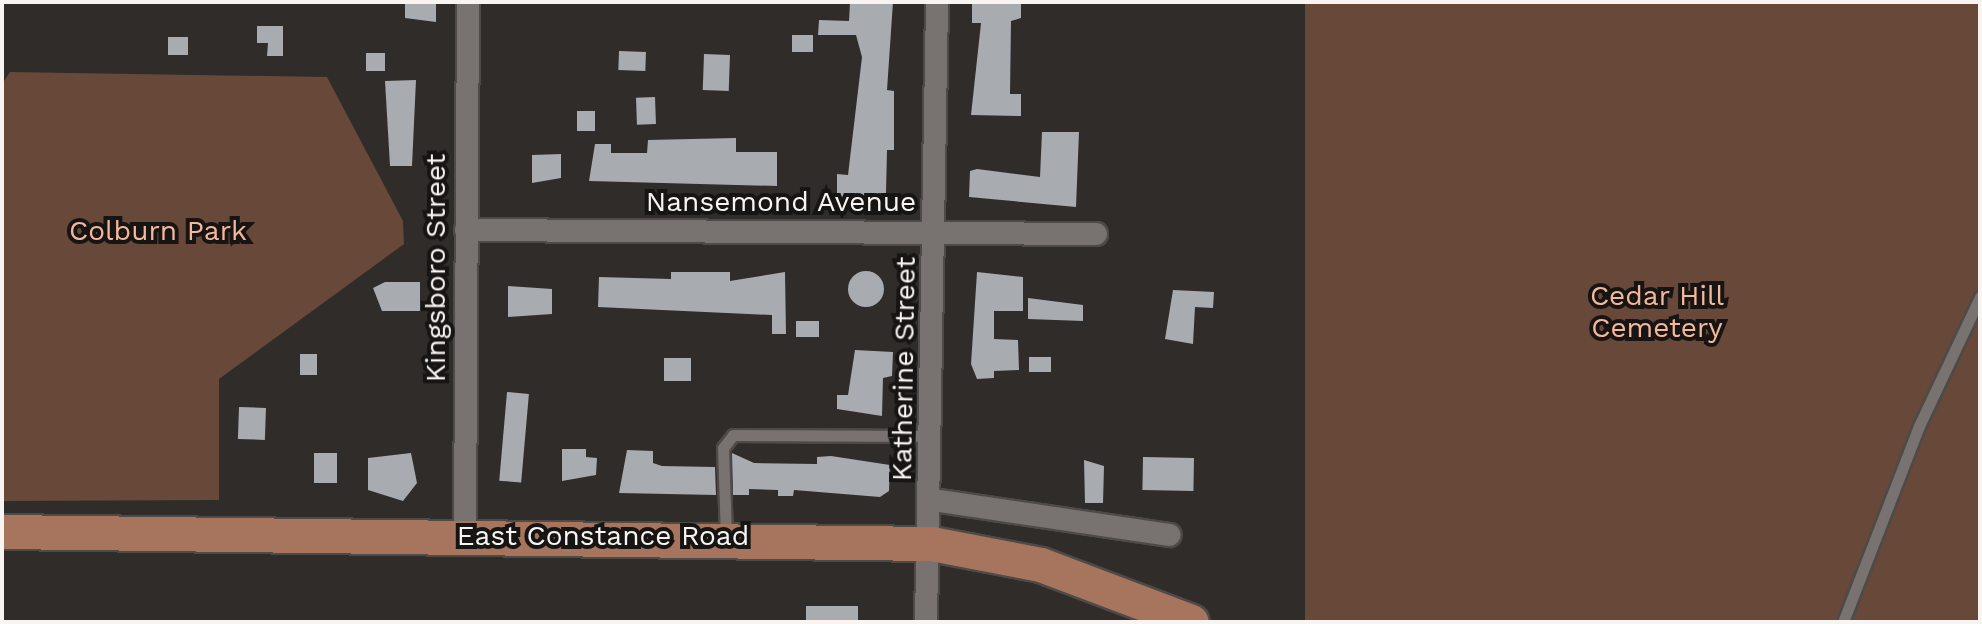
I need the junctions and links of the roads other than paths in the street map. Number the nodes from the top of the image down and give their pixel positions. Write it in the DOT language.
graph roads {
  1 [pos="468,2"];
  2 [pos="937,2"];
  3 [pos="466,230"];
  4 [pos="935,233"];
  5 [pos="1096,234"];
  6 [pos="1980,297"];
  7 [pos="933,436"];
  8 [pos="933,500"];
  9 [pos="2,532"];
  10 [pos="465,535"];
  11 [pos="1169,535"];
  12 [pos="726,537"];
  13 [pos="932,544"];
  14 [pos="926,622"];
  15 [pos="1192,622"];
  16 [pos="1843,622"];
  1 -- 3 [label="street, Kingsboro Street"];
  2 -- 4 [label="street, Katherine Street"];
  3 -- 4 [label="street, Nansemond Avenue"];
  3 -- 10 [label="street, Kingsboro Street"];
  4 -- 5 [label="street, Nansemond Avenue"];
  4 -- 7 [label="street, Katherine Street"];
  6 -- 16 [label="lane"];
  7 -- 8 [label="street, Katherine Street"];
  7 -- 12 [label="lane"];
  8 -- 11 [label="street"];
  8 -- 13 [label="street, Katherine Street"];
  9 -- 10 [label="main road, East Constance Road"];
  10 -- 12 [label="main road, East Constance Road"];
  12 -- 13 [label="main road, East Constance Road"];
  13 -- 14 [label="street, Katherine Street"];
  13 -- 15 [label="main road, East Constance Road"];
}
